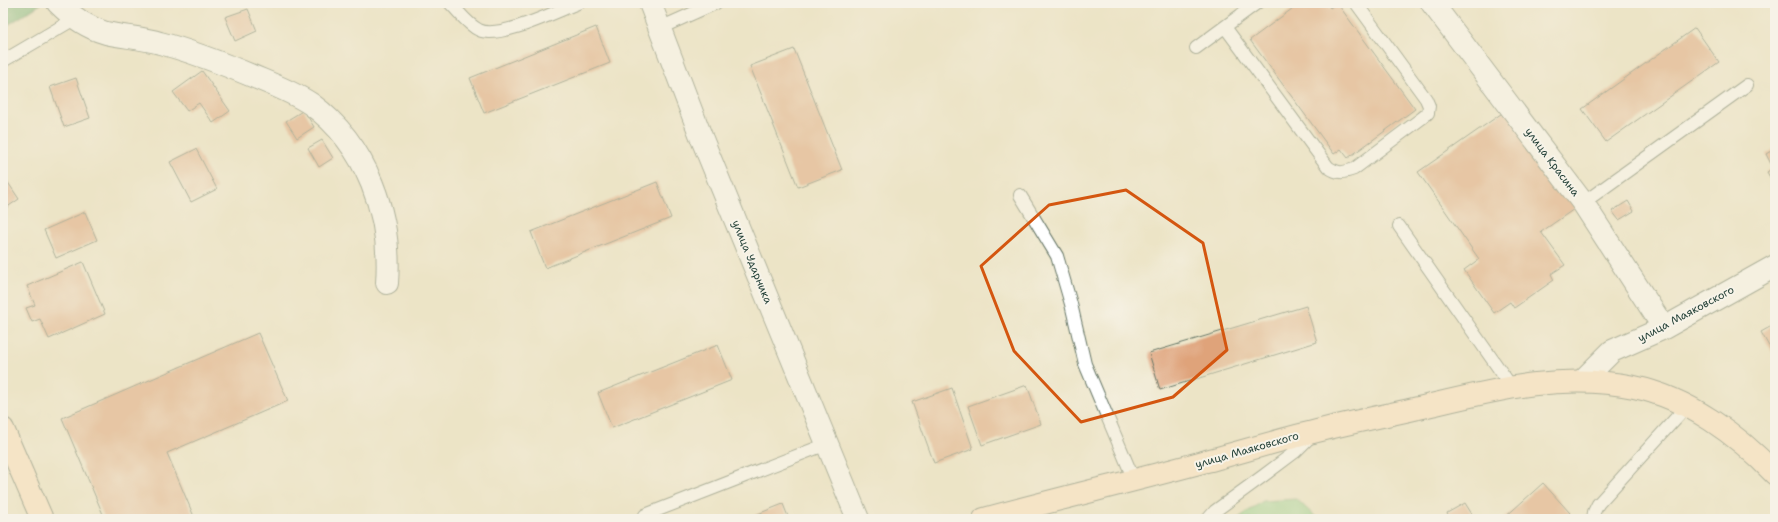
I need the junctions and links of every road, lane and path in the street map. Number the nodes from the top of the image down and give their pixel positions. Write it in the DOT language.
graph roads {
  1 [pos="58,3"];
  2 [pos="450,3"];
  3 [pos="578,3"];
  4 [pos="650,3"];
  5 [pos="716,3"];
  6 [pos="1257,3"];
  7 [pos="1356,3"];
  8 [pos="1432,3"];
  9 [pos="76,18"];
  10 [pos="1225,26"];
  11 [pos="660,28"];
  12 [pos="1196,48"];
  13 [pos="3,61"];
  14 [pos="1747,85"];
  15 [pos="1020,196"];
  16 [pos="1583,203"];
  17 [pos="1398,226"];
  18 [pos="1775,266"];
  19 [pos="387,283"];
  20 [pos="1664,328"];
  21 [pos="1582,381"];
  22 [pos="1511,386"];
  23 [pos="1686,407"];
  24 [pos="3,429"];
  25 [pos="1316,431"];
  26 [pos="827,444"];
  27 [pos="1774,473"];
  28 [pos="1134,480"];
  29 [pos="645,515"];
  30 [pos="42,519"];
  31 [pos="858,519"];
  32 [pos="984,519"];
  33 [pos="1208,519"];
  34 [pos="1593,519"];
  1 -- 9 [label="street"];
  2 -- 3 [label="lane"];
  4 -- 11 [label="street, улица Ударника"];
  5 -- 11 [label="lane"];
  6 -- 10 [label="lane"];
  7 -- 10 [label="lane"];
  8 -- 16 [label="street, улица Красина"];
  9 -- 13 [label="lane"];
  9 -- 19 [label="street"];
  10 -- 12 [label="lane"];
  11 -- 26 [label="street, улица Ударника"];
  14 -- 16 [label="lane"];
  15 -- 28 [label="lane"];
  16 -- 20 [label="street, улица Красина"];
  17 -- 22 [label="lane"];
  18 -- 20 [label="street, улица Маяковского"];
  20 -- 21 [label="street, улица Маяковского"];
  21 -- 22 [label="street, улица Маяковского"];
  21 -- 23 [label="street, улица Маяковского"];
  22 -- 25 [label="street, улица Маяковского"];
  23 -- 27 [label="street, улица Маяковского"];
  23 -- 34 [label="lane"];
  24 -- 30 [label="street"];
  25 -- 28 [label="street, улица Маяковского"];
  25 -- 33 [label="lane"];
  26 -- 29 [label="lane"];
  26 -- 31 [label="street, улица Ударника"];
  28 -- 32 [label="street, улица Маяковского"];
}
